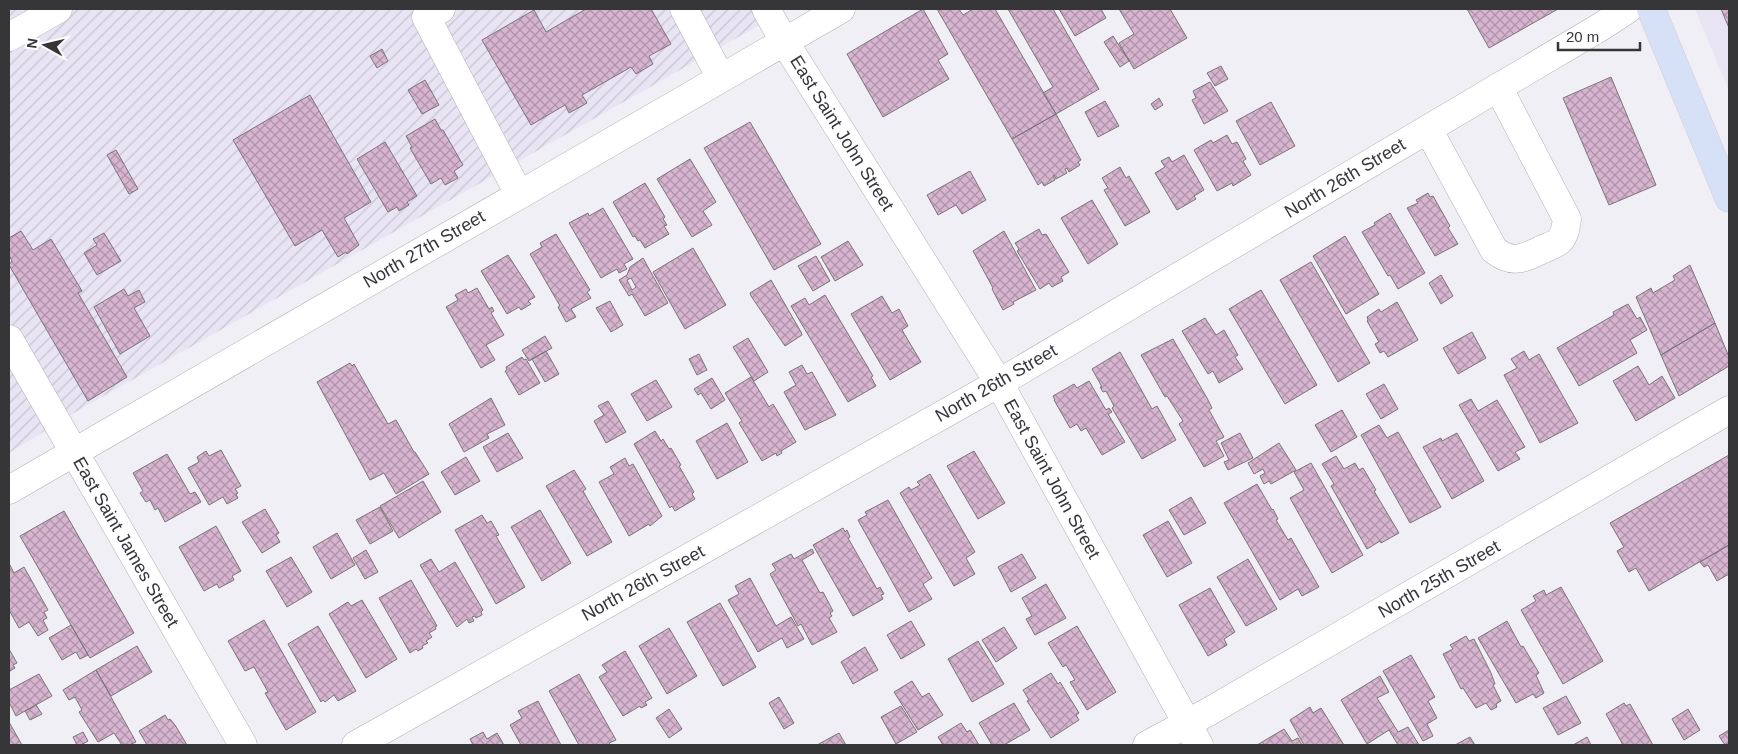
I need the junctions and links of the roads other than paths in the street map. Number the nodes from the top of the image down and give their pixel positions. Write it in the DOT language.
graph roads {
  1 [pos="58,9"];
  2 [pos="441,9"];
  3 [pos="684,9"];
  4 [pos="766,9"];
  5 [pos="841,9"];
  6 [pos="1628,9"];
  7 [pos="1651,9"];
  8 [pos="9,37"];
  9 [pos="784,41"];
  10 [pos="721,78"];
  11 [pos="1498,87"];
  12 [pos="1428,128"];
  13 [pos="519,194"];
  14 [pos="1729,198"];
  15 [pos="9,339"];
  16 [pos="999,383"];
  17 [pos="1729,410"];
  18 [pos="74,453"];
  19 [pos="9,490"];
  20 [pos="1193,734"];
  21 [pos="243,745"];
  22 [pos="356,745"];
  23 [pos="1147,745"];
  1 -- 8 [label="street"];
  2 -- 13 [label="street"];
  3 -- 10 [label="street"];
  4 -- 9 [label="street, East Saint John Street"];
  5 -- 9 [label="street, North 27th Street"];
  6 -- 11 [label="street, North 26th Street"];
  7 -- 14 [label="main road"];
  9 -- 10 [label="street, North 27th Street"];
  9 -- 16 [label="street, East Saint John Street"];
  10 -- 13 [label="street, North 27th Street"];
  11 -- 12 [label="street, North 26th Street"];
  11 -- 12 [label="street"];
  12 -- 16 [label="street, North 26th Street"];
  13 -- 18 [label="street, North 27th Street"];
  15 -- 18 [label="street, East Saint James Street"];
  16 -- 20 [label="street, East Saint John Street"];
  16 -- 22 [label="street, North 26th Street"];
  17 -- 20 [label="street, North 25th Street"];
  18 -- 19 [label="street, North 27th Street"];
  18 -- 21 [label="street, East Saint James Street"];
  20 -- 23 [label="street, North 25th Street"];
}
